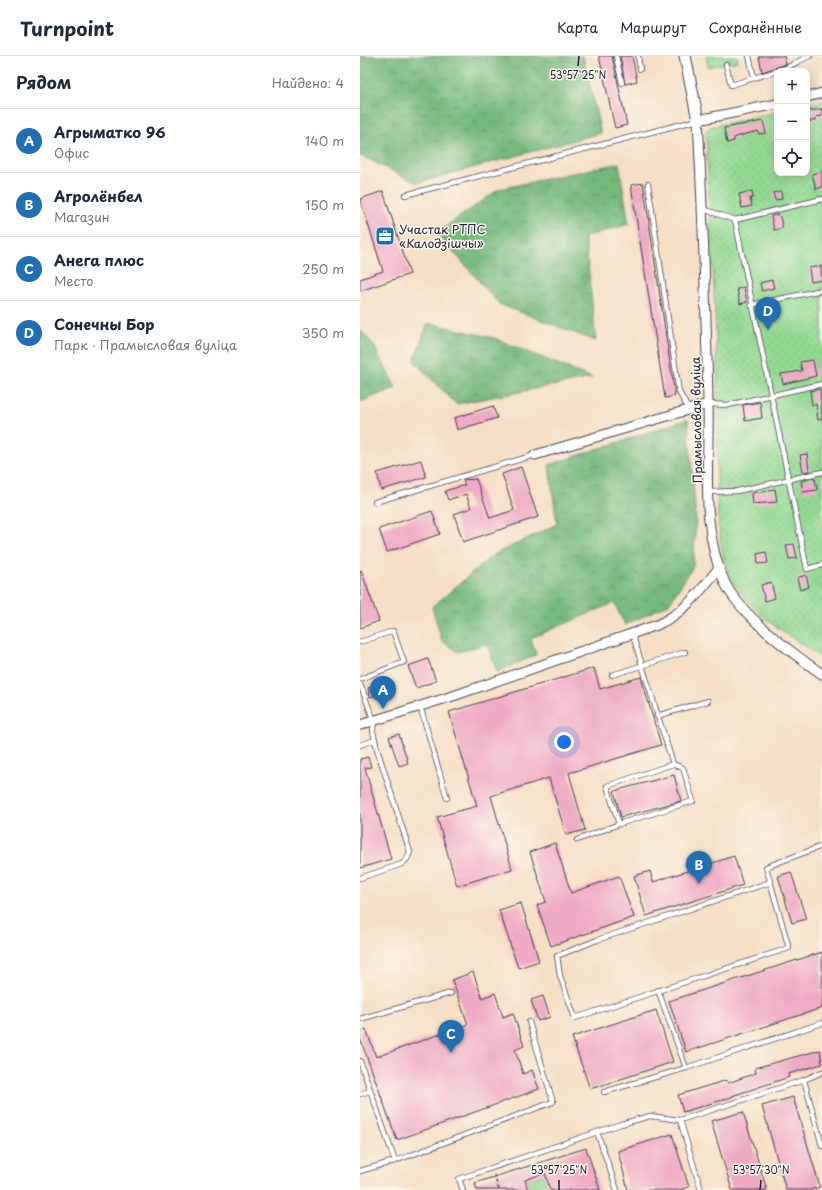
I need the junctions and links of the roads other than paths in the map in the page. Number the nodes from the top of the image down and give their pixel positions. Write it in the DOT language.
graph roads {
  1 [pos="616,56"];
  2 [pos="638,56"];
  3 [pos="685,56"];
  4 [pos="749,56"];
  5 [pos="810,56"];
  6 [pos="726,65"];
  7 [pos="789,68"];
  8 [pos="640,69"];
  9 [pos="774,72"];
  10 [pos="754,77"];
  11 [pos="622,83"];
  12 [pos="822,93"];
  13 [pos="810,96"];
  14 [pos="774,105"];
  15 [pos="698,120"];
  16 [pos="648,184"];
  17 [pos="405,195"];
  18 [pos="822,199"];
  19 [pos="703,209"];
  20 [pos="735,220"];
  21 [pos="822,290"];
  22 [pos="751,305"];
  23 [pos="822,384"];
  24 [pos="770,395"];
  25 [pos="708,404"];
  26 [pos="689,410"];
  27 [pos="535,455"];
  28 [pos="822,472"];
  29 [pos="788,480"];
  30 [pos="708,492"];
  31 [pos="375,502"];
  32 [pos="822,565"];
  33 [pos="719,568"];
  34 [pos="632,633"];
  35 [pos="360,642"];
  36 [pos="685,652"];
  37 [pos="642,666"];
  38 [pos="820,669"];
  39 [pos="612,675"];
  40 [pos="360,679"];
  41 [pos="360,684"];
  42 [pos="708,701"];
  43 [pos="420,706"];
  44 [pos="658,716"];
  45 [pos="374,721"];
  46 [pos="360,725"];
  47 [pos="375,740"];
  48 [pos="360,745"];
  49 [pos="673,764"];
  50 [pos="447,798"];
  51 [pos="619,824"];
  52 [pos="577,840"];
  53 [pos="822,846"];
  54 [pos="360,878"];
  55 [pos="771,882"];
  56 [pos="658,990"];
  57 [pos="451,992"];
  58 [pos="360,1019"];
  59 [pos="529,1022"];
  60 [pos="822,1022"];
  61 [pos="360,1062"];
  62 [pos="686,1068"];
  63 [pos="822,1072"];
  64 [pos="804,1080"];
  65 [pos="370,1091"];
  66 [pos="604,1092"];
  67 [pos="360,1094"];
  68 [pos="680,1120"];
  69 [pos="597,1132"];
  70 [pos="822,1142"];
  71 [pos="394,1161"];
  72 [pos="360,1172"];
  73 [pos="463,1190"];
  74 [pos="617,1190"];
  75 [pos="700,1190"];
  1 -- 11 [label="lane"];
  2 -- 8 [label="lane"];
  3 -- 15 [label="street"];
  4 -- 10 [label="lane"];
  5 -- 7 [label="lane"];
  6 -- 10 [label="lane"];
  9 -- 10 [label="lane"];
  12 -- 13 [label="street"];
  14 -- 15 [label="street"];
  15 -- 17 [label="lane"];
  15 -- 19 [label="street, Прамысловая вуліца"];
  16 -- 26 [label="lane"];
  18 -- 20 [label="lane"];
  19 -- 20 [label="lane"];
  19 -- 25 [label="street, Прамысловая вуліца"];
  20 -- 22 [label="lane"];
  21 -- 22 [label="lane"];
  22 -- 24 [label="lane"];
  23 -- 24 [label="lane"];
  24 -- 25 [label="lane"];
  24 -- 29 [label="lane"];
  25 -- 26 [label="street"];
  25 -- 30 [label="street, Прамысловая вуліца"];
  26 -- 27 [label="street"];
  27 -- 31 [label="lane"];
  28 -- 29 [label="lane"];
  29 -- 30 [label="lane"];
  29 -- 32 [label="lane"];
  30 -- 33 [label="street, Прамысловая вуліца"];
  33 -- 34 [label="street"];
  33 -- 38 [label="street, Прамысловая вуліца"];
  34 -- 37 [label="lane"];
  34 -- 43 [label="street"];
  35 -- 40 [label="lane"];
  36 -- 37 [label="lane"];
  37 -- 39 [label="lane"];
  37 -- 44 [label="lane"];
  41 -- 45 [label="lane"];
  42 -- 44 [label="lane"];
  43 -- 45 [label="street"];
  43 -- 50 [label="lane"];
  44 -- 49 [label="lane"];
  45 -- 46 [label="street"];
  45 -- 47 [label="lane"];
  47 -- 48 [label="lane"];
  47 -- 54 [label="lane"];
  49 -- 51 [label="lane"];
  49 -- 51 [label="lane"];
  51 -- 52 [label="lane"];
  53 -- 55 [label="lane"];
  55 -- 56 [label="lane"];
  55 -- 56 [label="lane"];
  56 -- 62 [label="lane"];
  57 -- 58 [label="lane"];
  59 -- 71 [label="lane"];
  60 -- 62 [label="lane"];
  61 -- 65 [label="lane"];
  62 -- 66 [label="lane"];
  63 -- 64 [label="lane"];
  64 -- 68 [label="lane"];
  64 -- 70 [label="lane"];
  65 -- 67 [label="lane"];
  65 -- 71 [label="lane"];
  68 -- 69 [label="lane"];
  68 -- 75 [label="lane"];
  69 -- 73 [label="lane"];
  69 -- 74 [label="lane"];
  71 -- 72 [label="lane"];
}
